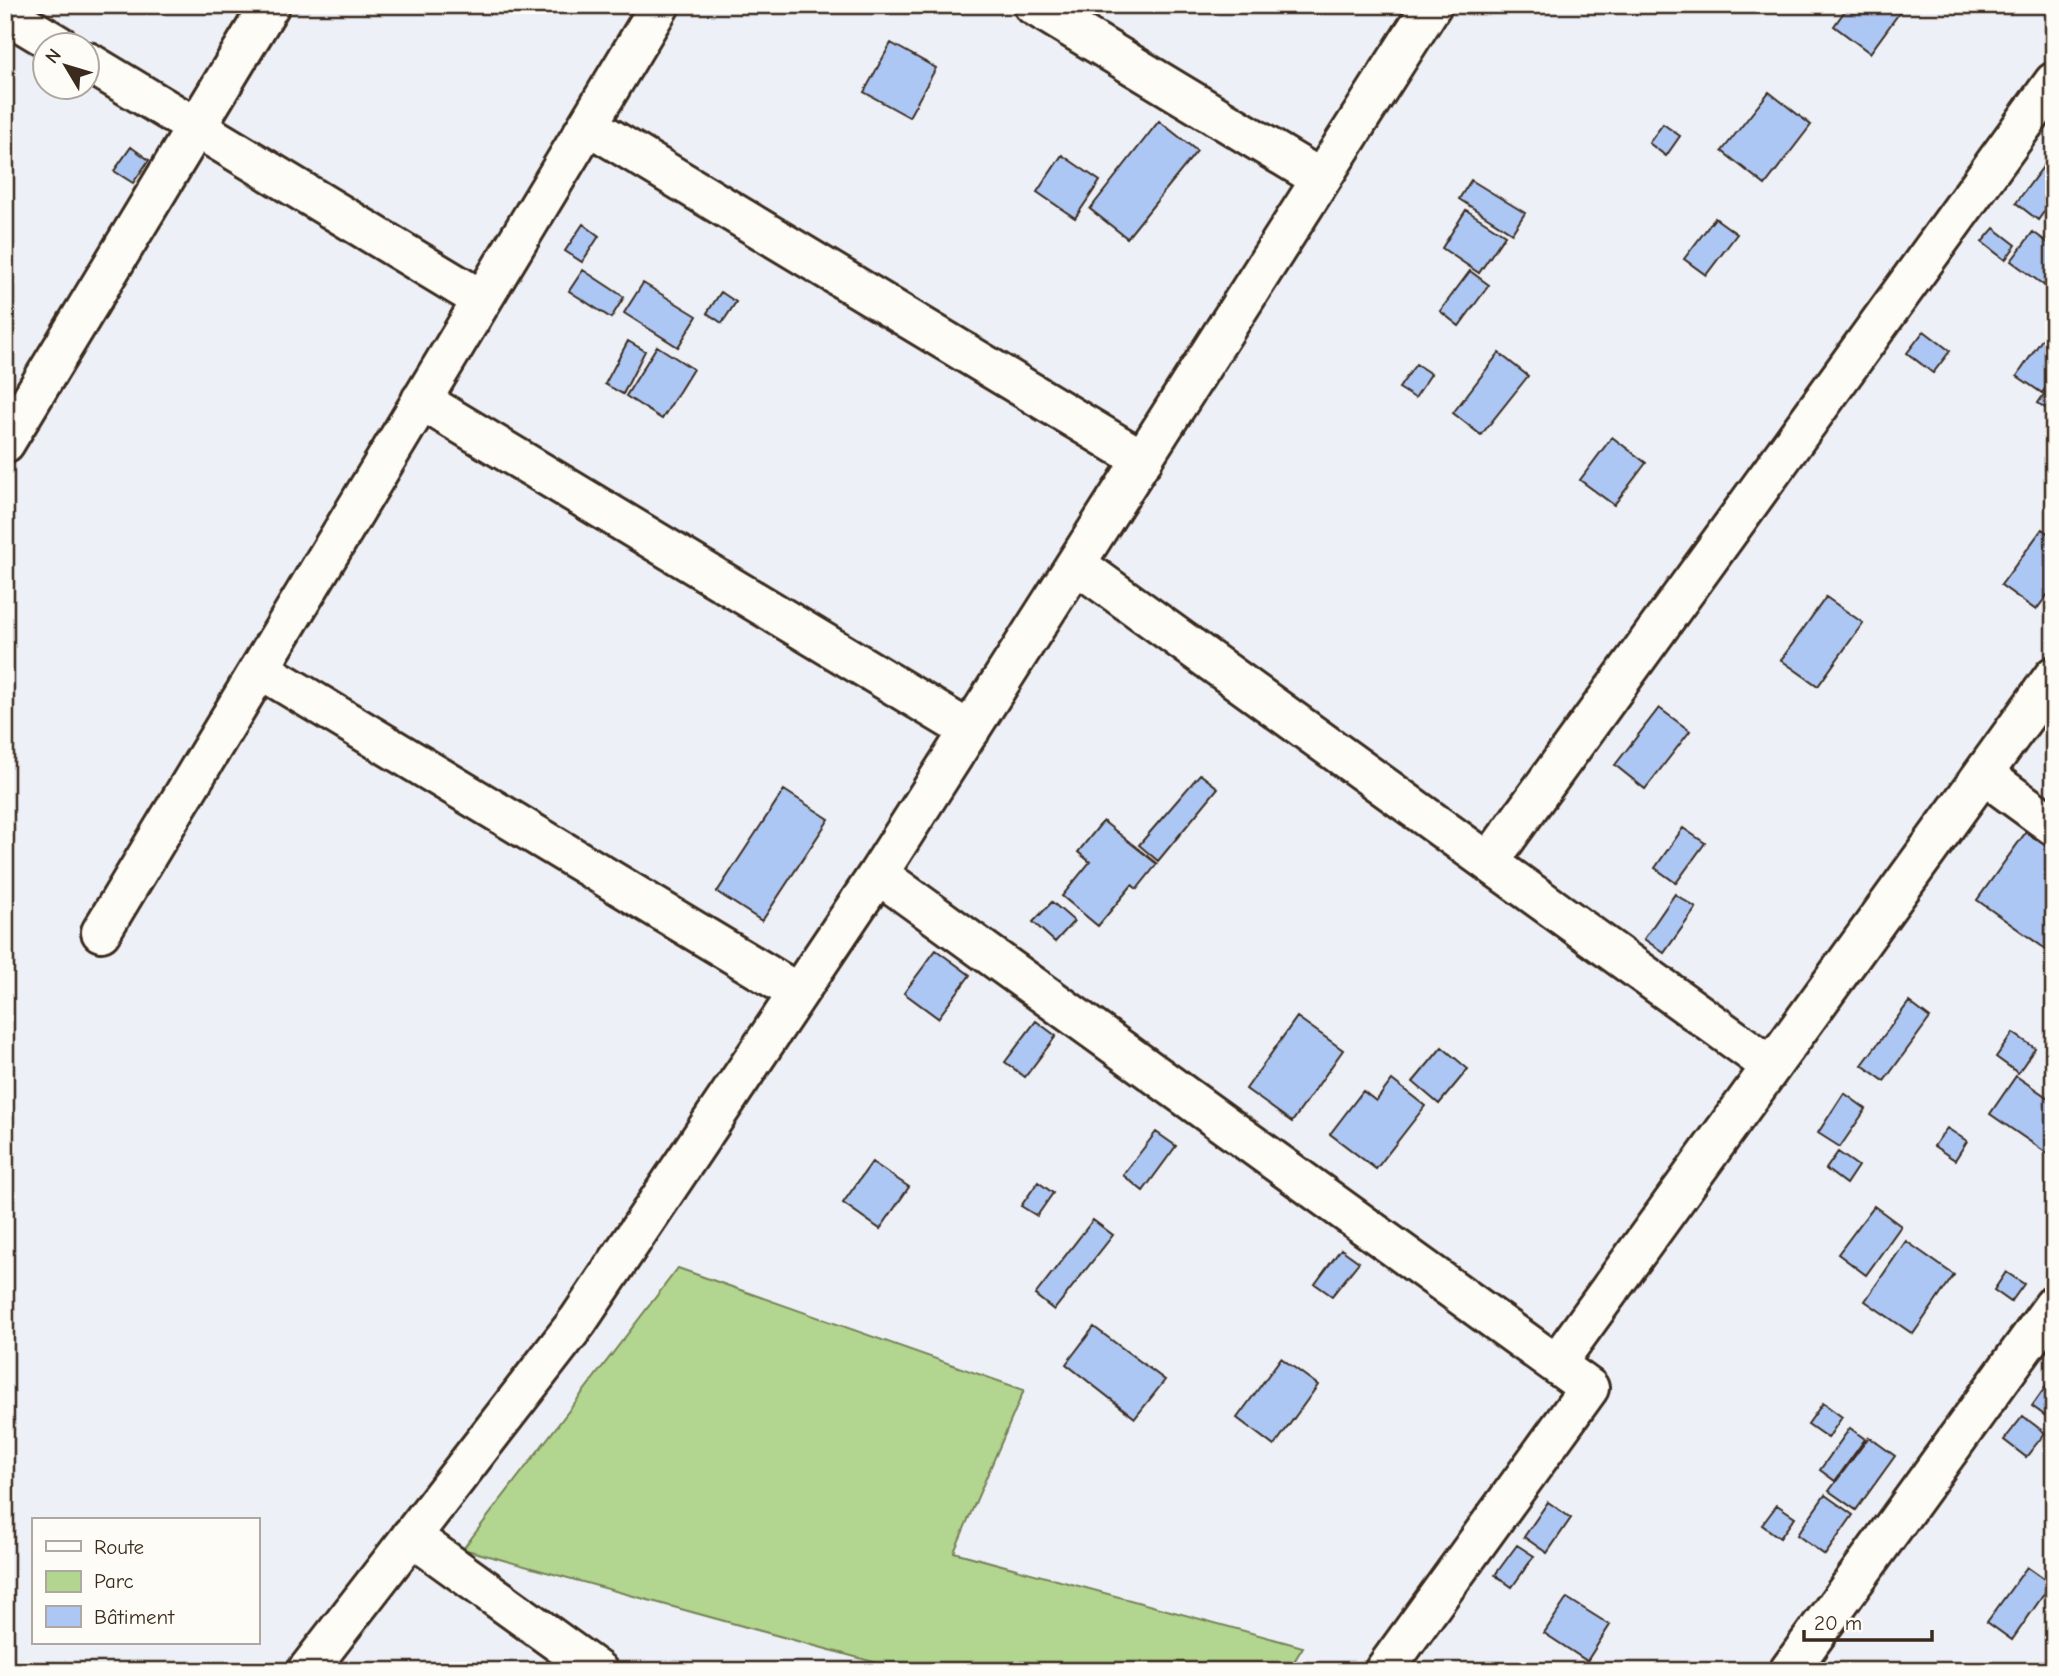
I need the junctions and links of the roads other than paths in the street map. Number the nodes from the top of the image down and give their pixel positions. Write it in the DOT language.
graph roads {
  1 [pos="270,5"];
  2 [pos="660,5"];
  3 [pos="1033,5"];
  4 [pos="1432,5"];
  5 [pos="5,13"];
  6 [pos="37,32"];
  7 [pos="102,71"];
  8 [pos="2054,82"];
  9 [pos="588,125"];
  10 [pos="196,128"];
  11 [pos="1321,179"];
  12 [pos="482,300"];
  13 [pos="421,400"];
  14 [pos="5,443"];
  15 [pos="1143,460"];
  16 [pos="1076,564"];
  17 [pos="260,669"];
  18 [pos="2054,676"];
  19 [pos="970,731"];
  20 [pos="1983,774"];
  21 [pos="2054,826"];
  22 [pos="1489,862"];
  23 [pos="878,874"];
  24 [pos="101,932"];
  25 [pos="798,993"];
  26 [pos="1771,1066"];
  27 [pos="2054,1305"];
  28 [pos="1556,1364"];
  29 [pos="411,1536"];
  30 [pos="307,1671"];
  31 [pos="598,1671"];
  32 [pos="1384,1671"];
  33 [pos="1789,1671"];
  1 -- 10 [label="street"];
  2 -- 9 [label="street"];
  3 -- 11 [label="street"];
  4 -- 11 [label="street"];
  5 -- 6 [label="street"];
  7 -- 10 [label="street"];
  8 -- 22 [label="street"];
  9 -- 12 [label="street"];
  9 -- 15 [label="street"];
  10 -- 12 [label="street"];
  10 -- 14 [label="street"];
  11 -- 15 [label="street"];
  12 -- 13 [label="street"];
  13 -- 17 [label="street"];
  13 -- 19 [label="street"];
  15 -- 16 [label="street"];
  16 -- 19 [label="street"];
  16 -- 22 [label="street"];
  17 -- 24 [label="street"];
  17 -- 25 [label="street"];
  18 -- 20 [label="street"];
  19 -- 23 [label="street"];
  20 -- 21 [label="street"];
  20 -- 26 [label="street"];
  22 -- 26 [label="street"];
  23 -- 25 [label="street"];
  23 -- 28 [label="street"];
  25 -- 29 [label="street"];
  26 -- 28 [label="street"];
  27 -- 33 [label="street"];
  28 -- 32 [label="street"];
  29 -- 30 [label="street"];
  29 -- 31 [label="street"];
}
